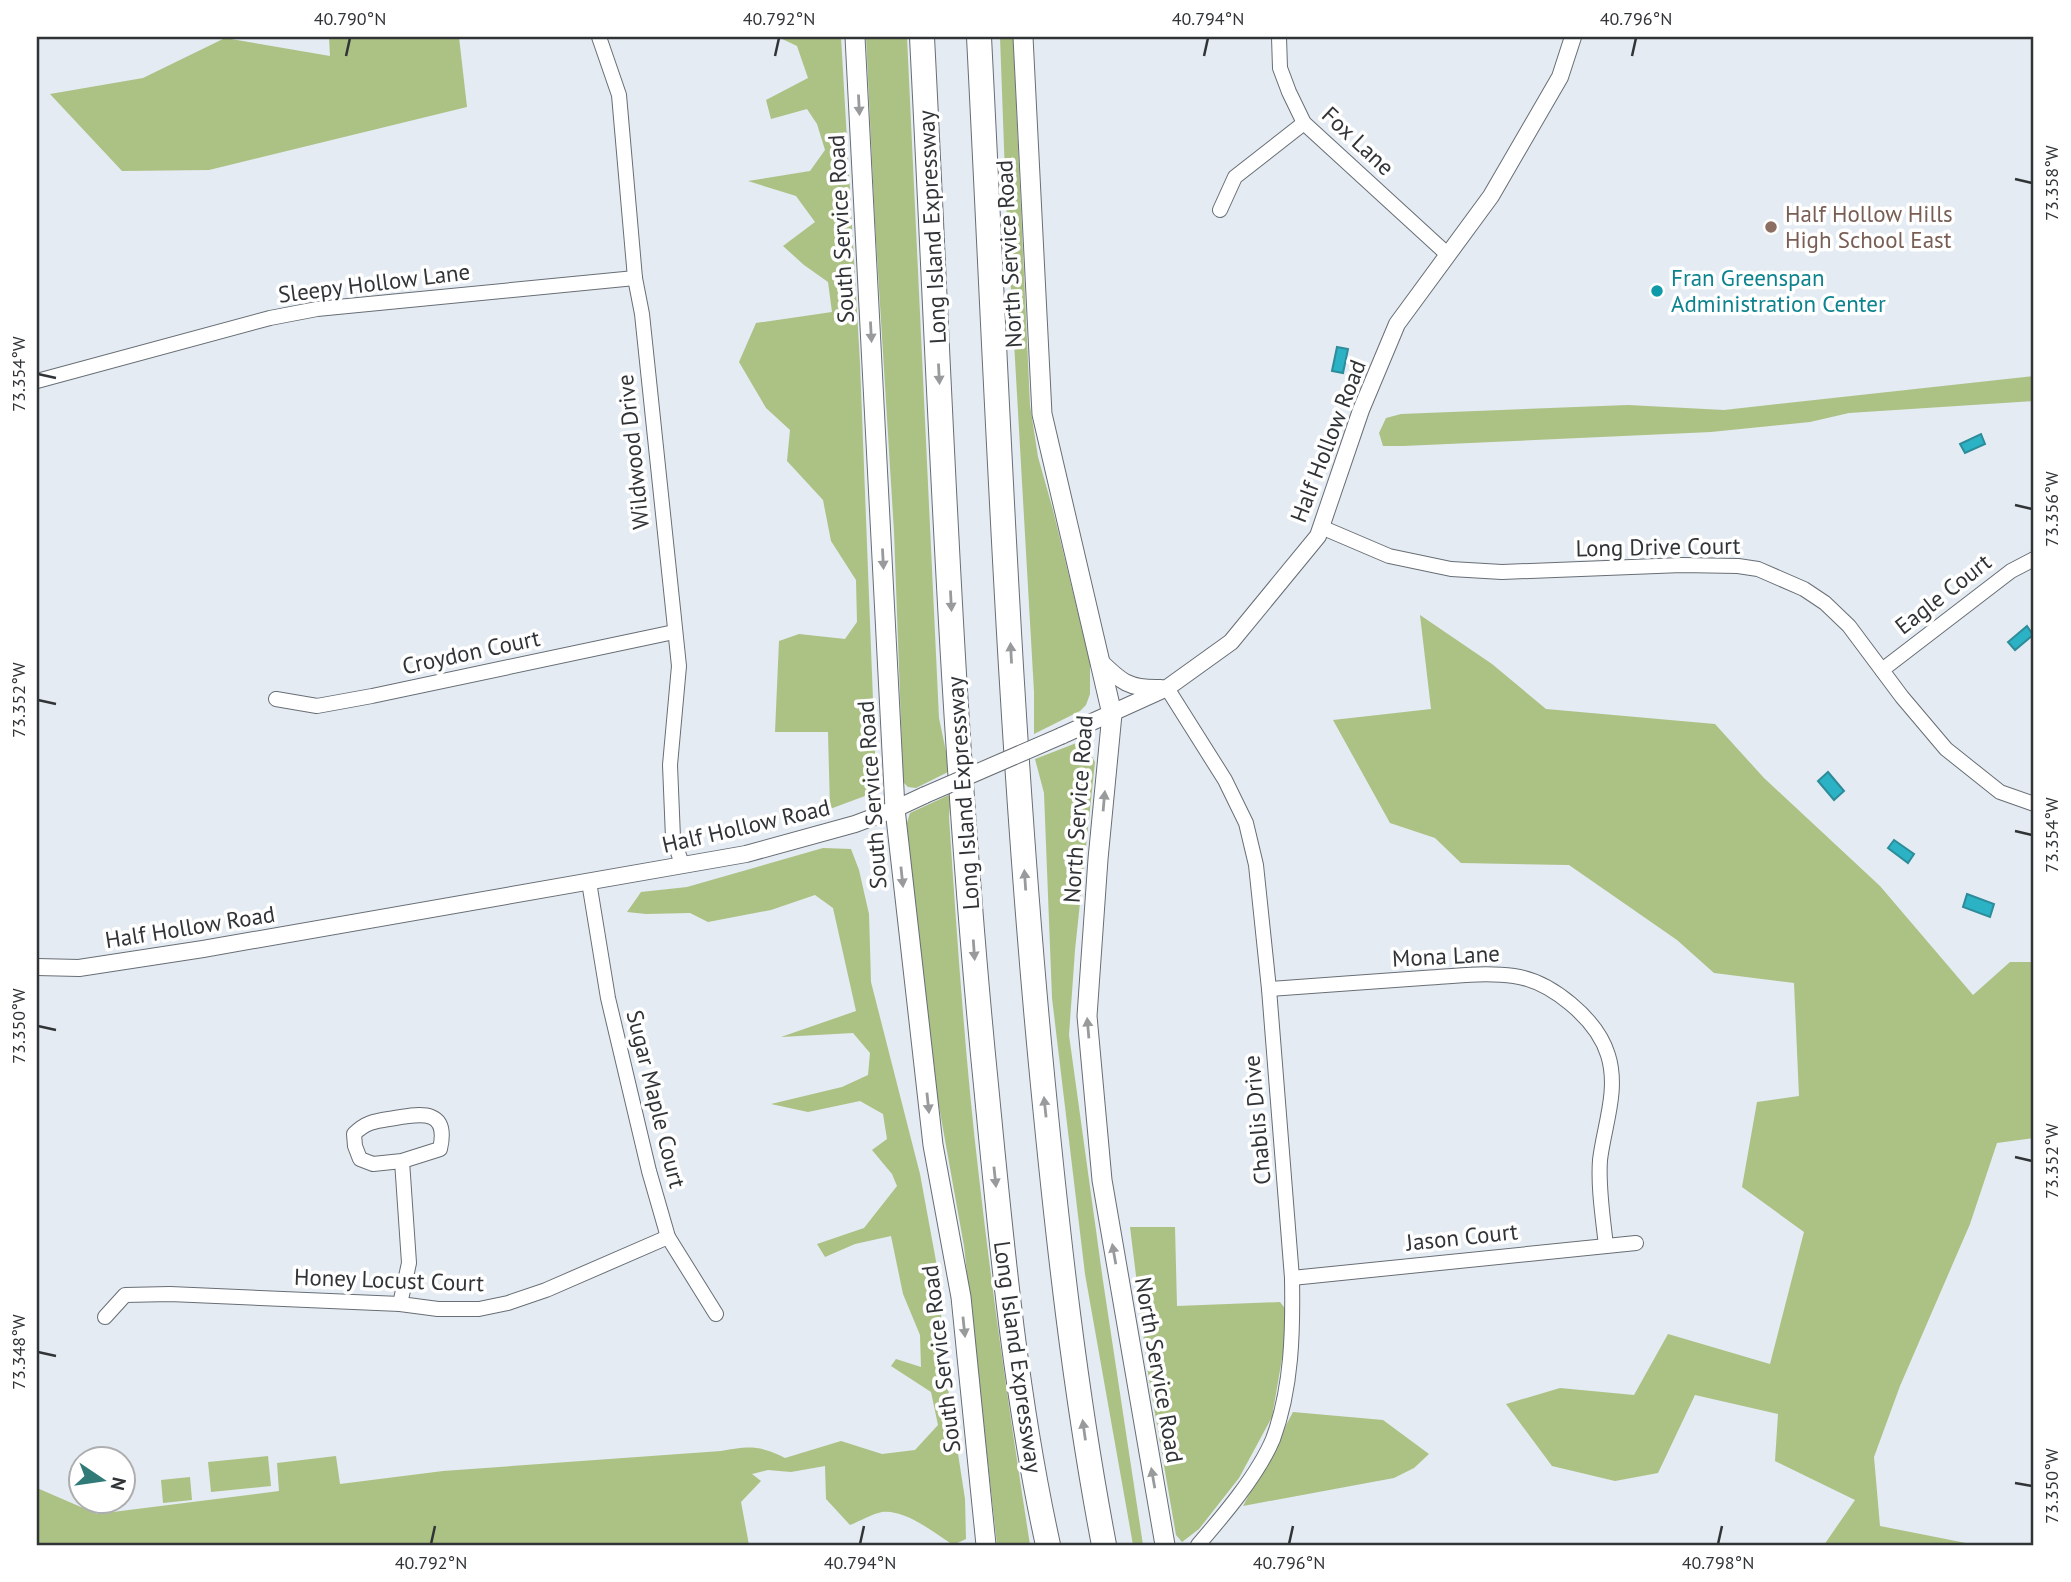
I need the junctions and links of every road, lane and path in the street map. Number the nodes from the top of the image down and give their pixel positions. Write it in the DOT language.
graph roads {
  1 [pos="599,37"];
  2 [pos="855,37"];
  3 [pos="922,37"];
  4 [pos="979,37"];
  5 [pos="1023,37"];
  6 [pos="1279,37"];
  7 [pos="1573,37"];
  8 [pos="1304,123"];
  9 [pos="1220,210"];
  10 [pos="1447,254"];
  11 [pos="635,278"];
  12 [pos="37,381"];
  13 [pos="1321,527"];
  14 [pos="2034,559"];
  15 [pos="674,632"];
  16 [pos="1099,660"];
  17 [pos="1882,670"];
  18 [pos="1167,688"];
  19 [pos="276,699"];
  20 [pos="1112,714"];
  21 [pos="2034,804"];
  22 [pos="895,809"];
  23 [pos="682,864"];
  24 [pos="589,882"];
  25 [pos="37,967"];
  26 [pos="1269,989"];
  27 [pos="402,1161"];
  28 [pos="668,1237"];
  29 [pos="1636,1243"];
  30 [pos="1606,1246"];
  31 [pos="1292,1278"];
  32 [pos="400,1304"];
  33 [pos="716,1314"];
  34 [pos="105,1317"];
  35 [pos="986,1545"];
  36 [pos="1048,1545"];
  37 [pos="1104,1545"];
  38 [pos="1165,1545"];
  39 [pos="1198,1545"];
  1 -- 11 [label="street, Wildwood Drive"];
  2 -- 22 [label="main road, South Service Road, one-way"];
  3 -- 36 [label="highway, Long Island Expressway, one-way"];
  37 -- 4 [label="highway, one-way"];
  5 -- 16 [label="main road, North Service Road"];
  6 -- 8 [label="street, Fox Lane"];
  7 -- 10 [label="street, Half Hollow Road"];
  8 -- 9 [label="street"];
  8 -- 10 [label="street, Fox Lane"];
  10 -- 13 [label="street, Half Hollow Road"];
  11 -- 12 [label="street, Sleepy Hollow Lane"];
  11 -- 15 [label="street, Wildwood Drive"];
  13 -- 17 [label="street, Long Drive Court"];
  13 -- 18 [label="street, Half Hollow Road"];
  14 -- 17 [label="street, Eagle Court"];
  15 -- 19 [label="street, Croydon Court"];
  15 -- 23 [label="street, Wildwood Drive"];
  16 -- 18 [label="street"];
  16 -- 20 [label="main road, North Service Road"];
  17 -- 21 [label="street, Long Drive Court"];
  18 -- 20 [label="street, Half Hollow Road"];
  18 -- 26 [label="street, Chablis Drive"];
  20 -- 22 [label="street, Half Hollow Road, bridge"];
  38 -- 20 [label="main road, North Service Road, one-way"];
  22 -- 23 [label="street, Half Hollow Road"];
  22 -- 35 [label="main road, South Service Road, one-way"];
  23 -- 24 [label="street, Half Hollow Road"];
  24 -- 25 [label="street, Half Hollow Road"];
  24 -- 28 [label="street, Sugar Maple Court"];
  26 -- 30 [label="street, Mona Lane"];
  26 -- 31 [label="street, Chablis Drive"];
  27 -- 27 [label="street"];
  27 -- 32 [label="street"];
  28 -- 32 [label="street, Honey Locust Court"];
  28 -- 33 [label="street, Sugar Maple Court"];
  29 -- 30 [label="street, Jason Court"];
  30 -- 31 [label="street, Jason Court"];
  31 -- 39 [label="street, Chablis Drive"];
  32 -- 34 [label="street, Honey Locust Court"];
}
